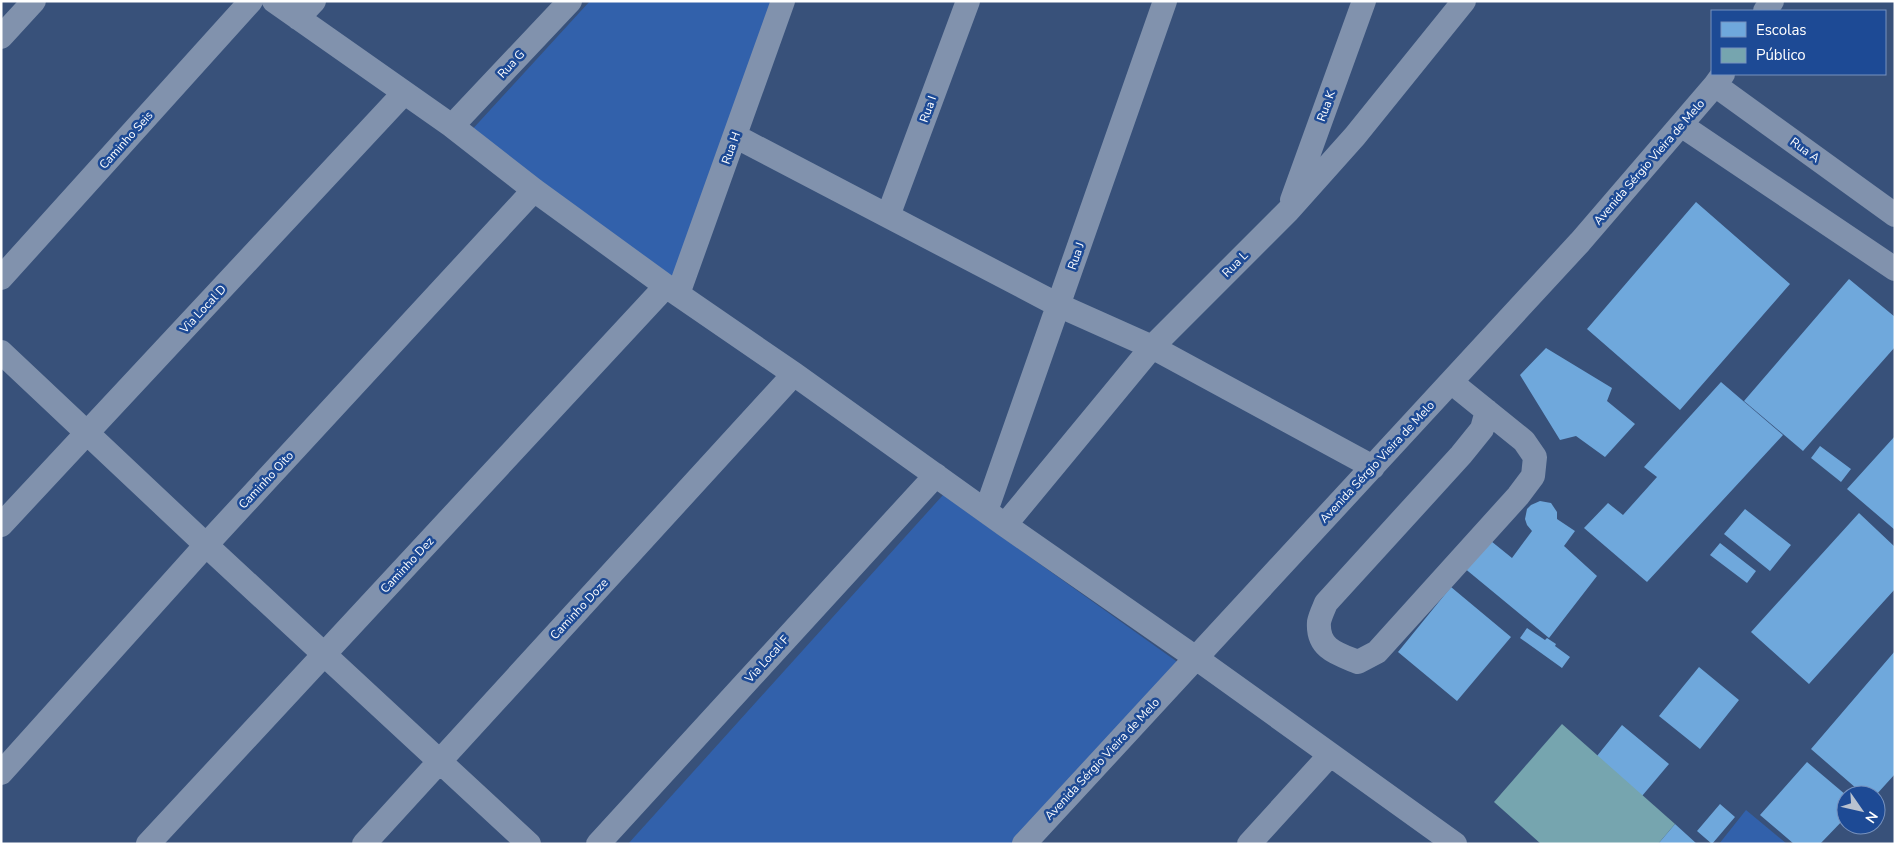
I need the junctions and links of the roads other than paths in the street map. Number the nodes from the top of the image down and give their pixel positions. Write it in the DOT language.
graph roads {
  1 [pos="34,1"];
  2 [pos="251,1"];
  3 [pos="274,1"];
  4 [pos="314,1"];
  5 [pos="570,1"];
  6 [pos="783,1"];
  7 [pos="968,1"];
  8 [pos="1165,1"];
  9 [pos="1364,1"];
  10 [pos="1464,1"];
  11 [pos="298,18"];
  12 [pos="1,37"];
  13 [pos="1719,79"];
  14 [pos="404,92"];
  15 [pos="1681,125"];
  16 [pos="452,126"];
  17 [pos="735,136"];
  18 [pos="534,190"];
  19 [pos="1288,211"];
  20 [pos="1895,215"];
  21 [pos="888,216"];
  22 [pos="1895,269"];
  23 [pos="1,278"];
  24 [pos="672,290"];
  25 [pos="1058,305"];
  26 [pos="1152,348"];
  27 [pos="1,352"];
  28 [pos="794,374"];
  29 [pos="1452,382"];
  30 [pos="1487,412"];
  31 [pos="88,432"];
  32 [pos="1373,467"];
  33 [pos="936,475"];
  34 [pos="986,511"];
  35 [pos="1,525"];
  36 [pos="1005,525"];
  37 [pos="206,545"];
  38 [pos="324,653"];
  39 [pos="1196,658"];
  40 [pos="1330,755"];
  41 [pos="440,760"];
  42 [pos="1,773"];
  43 [pos="148,844"];
  44 [pos="364,844"];
  45 [pos="529,844"];
  46 [pos="598,844"];
  47 [pos="1024,844"];
  48 [pos="1249,844"];
  49 [pos="1455,844"];
  1 -- 12 [label="street"];
  2 -- 23 [label="street, Caminho Seis"];
  3 -- 11 [label="street"];
  4 -- 11 [label="street"];
  5 -- 16 [label="street, Rua G"];
  6 -- 17 [label="street, Rua H"];
  7 -- 21 [label="street, Rua I"];
  8 -- 25 [label="street, Rua J"];
  9 -- 19 [label="street, Rua K"];
  10 -- 19 [label="street, Rua L"];
  11 -- 14 [label="street"];
  13 -- 15 [label="street, Avenida Sérgio Vieira de Melo"];
  13 -- 20 [label="street, Rua A"];
  14 -- 16 [label="street"];
  14 -- 31 [label="street, Via Local D"];
  15 -- 22 [label="street"];
  15 -- 29 [label="street, Avenida Sérgio Vieira de Melo"];
  16 -- 18 [label="street"];
  17 -- 21 [label="street"];
  17 -- 24 [label="street, Rua H"];
  18 -- 24 [label="street"];
  18 -- 37 [label="street, Caminho Oito"];
  19 -- 26 [label="street, Rua L"];
  21 -- 25 [label="street"];
  24 -- 28 [label="street"];
  24 -- 38 [label="street, Caminho Dez"];
  25 -- 26 [label="street"];
  25 -- 34 [label="street, Rua J"];
  26 -- 32 [label="street"];
  26 -- 36 [label="street, Rua L"];
  27 -- 31 [label="street"];
  28 -- 33 [label="street"];
  28 -- 41 [label="street, Caminho Doze"];
  29 -- 30 [label="street"];
  29 -- 32 [label="street, Avenida Sérgio Vieira de Melo"];
  30 -- 30 [label="street"];
  31 -- 35 [label="street, Via Local D"];
  31 -- 37 [label="street"];
  32 -- 39 [label="street, Avenida Sérgio Vieira de Melo"];
  33 -- 34 [label="street"];
  33 -- 46 [label="street, Via Local F"];
  34 -- 36 [label="street"];
  36 -- 39 [label="street"];
  37 -- 38 [label="street"];
  37 -- 42 [label="street, Caminho Oito"];
  38 -- 41 [label="street"];
  38 -- 43 [label="street, Caminho Dez"];
  39 -- 40 [label="street"];
  39 -- 47 [label="street, Avenida Sérgio Vieira de Melo"];
  40 -- 48 [label="street"];
  40 -- 49 [label="street"];
  41 -- 44 [label="street, Caminho Doze"];
  41 -- 45 [label="street"];
}
